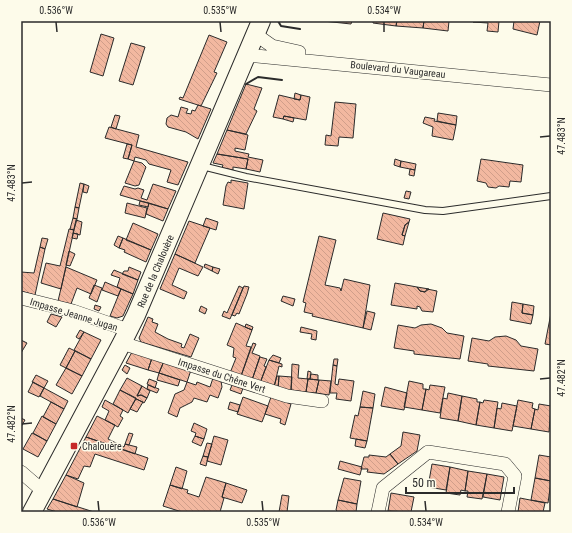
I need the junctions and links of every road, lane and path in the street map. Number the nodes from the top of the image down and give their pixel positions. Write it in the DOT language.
graph roads {
  1 [pos="258,28"];
  2 [pos="246,55"];
  3 [pos="551,79"];
  4 [pos="551,85"];
  5 [pos="200,166"];
  6 [pos="551,196"];
  7 [pos="21,298"];
  8 [pos="125,337"];
  9 [pos="322,401"];
  10 [pos="21,472"];
  11 [pos="43,491"];
  12 [pos="32,512"];
  13 [pos="378,512"];
  14 [pos="508,512"];
  1 -- 2 [label="street, Rue de la Chalouère"];
  1 -- 3 [label="street, Boulevard du Vaugareau"];
  2 -- 4 [label="street, Boulevard du Vaugareau"];
  2 -- 5 [label="street, Rue de la Chalouère"];
  5 -- 6 [label="lane"];
  5 -- 8 [label="street, Rue de la Chalouère"];
  7 -- 8 [label="street, Impasse Jeanne Jugan"];
  8 -- 9 [label="street, Impasse du Chêne Vert"];
  8 -- 11 [label="street, Rue de la Chalouère"];
  10 -- 11 [label="street"];
  11 -- 12 [label="street, Rue de la Chalouère"];
  13 -- 14 [label="street"];
}
